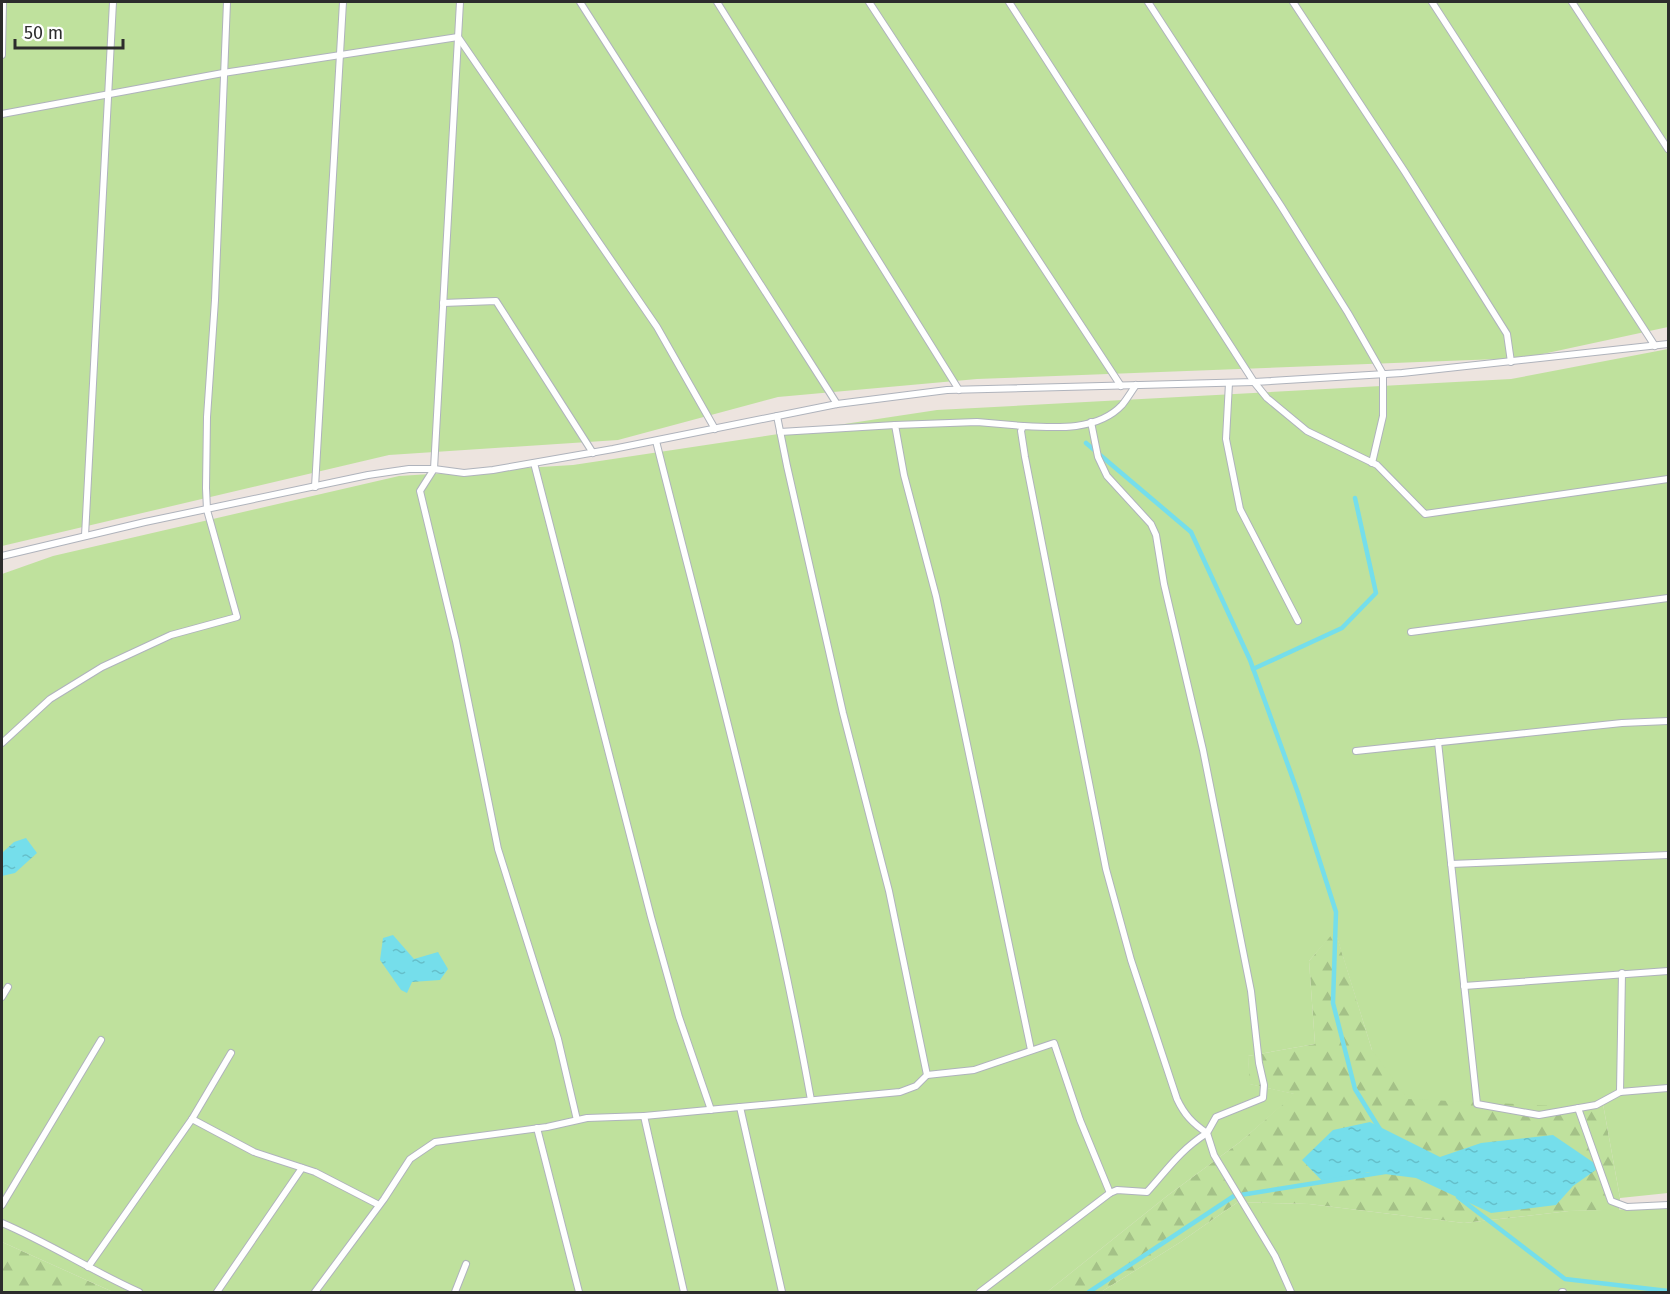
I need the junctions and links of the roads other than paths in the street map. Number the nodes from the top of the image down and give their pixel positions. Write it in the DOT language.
graph roads {
  1 [pos="3,2"];
  2 [pos="113,2"];
  3 [pos="227,2"];
  4 [pos="343,2"];
  5 [pos="460,2"];
  6 [pos="579,2"];
  7 [pos="717,2"];
  8 [pos="869,2"];
  9 [pos="1009,2"];
  10 [pos="1148,2"];
  11 [pos="1293,2"];
  12 [pos="1432,2"];
  13 [pos="1572,2"];
  14 [pos="458,37"];
  15 [pos="2,55"];
  16 [pos="340,56"];
  17 [pos="223,73"];
  18 [pos="107,95"];
  19 [pos="2,114"];
  20 [pos="1668,149"];
  21 [pos="443,303"];
  22 [pos="1668,344"];
  23 [pos="1655,346"];
  24 [pos="1511,362"];
  25 [pos="1383,374"];
  26 [pos="1254,382"];
  27 [pos="1229,383"];
  28 [pos="1136,385"];
  29 [pos="1121,386"];
  30 [pos="960,390"];
  31 [pos="837,404"];
  32 [pos="777,416"];
  33 [pos="1091,422"];
  34 [pos="895,425"];
  35 [pos="1023,426"];
  36 [pos="715,429"];
  37 [pos="780,432"];
  38 [pos="656,441"];
  39 [pos="593,453"];
  40 [pos="534,463"];
  41 [pos="1372,463"];
  42 [pos="434,469"];
  43 [pos="1668,479"];
  44 [pos="315,487"];
  45 [pos="207,510"];
  46 [pos="85,536"];
  47 [pos="2,556"];
  48 [pos="1668,598"];
  49 [pos="1298,621"];
  50 [pos="1411,632"];
  51 [pos="1668,721"];
  52 [pos="1438,742"];
  53 [pos="2,743"];
  54 [pos="1356,751"];
  55 [pos="1668,855"];
  56 [pos="1451,864"];
  57 [pos="1668,971"];
  58 [pos="1622,973"];
  59 [pos="1464,986"];
  60 [pos="8,987"];
  61 [pos="2,997"];
  62 [pos="101,1040"];
  63 [pos="1031,1050"];
  64 [pos="231,1053"];
  65 [pos="927,1075"];
  66 [pos="1668,1088"];
  67 [pos="1620,1092"];
  68 [pos="811,1101"];
  69 [pos="740,1107"];
  70 [pos="1578,1108"];
  71 [pos="711,1110"];
  72 [pos="644,1116"];
  73 [pos="192,1119"];
  74 [pos="578,1120"];
  75 [pos="537,1128"];
  76 [pos="1207,1133"];
  77 [pos="302,1168"];
  78 [pos="1110,1193"];
  79 [pos="2,1205"];
  80 [pos="379,1205"];
  81 [pos="1668,1205"];
  82 [pos="2,1223"];
  83 [pos="466,1264"];
  84 [pos="88,1267"];
  85 [pos="139,1293"];
  86 [pos="217,1293"];
  87 [pos="315,1293"];
  88 [pos="455,1293"];
  89 [pos="579,1293"];
  90 [pos="684,1293"];
  91 [pos="782,1293"];
  92 [pos="980,1293"];
  93 [pos="1291,1293"];
  1 -- 15 [label="lane"];
  2 -- 18 [label="lane"];
  3 -- 17 [label="lane"];
  4 -- 16 [label="lane"];
  5 -- 14 [label="lane"];
  6 -- 31 [label="lane"];
  7 -- 30 [label="lane"];
  8 -- 29 [label="lane"];
  9 -- 26 [label="lane"];
  10 -- 25 [label="lane"];
  11 -- 24 [label="lane"];
  12 -- 23 [label="lane"];
  13 -- 20 [label="lane"];
  14 -- 16 [label="lane"];
  14 -- 21 [label="lane"];
  14 -- 36 [label="lane"];
  16 -- 17 [label="lane"];
  16 -- 44 [label="lane"];
  17 -- 18 [label="lane"];
  17 -- 45 [label="lane"];
  18 -- 19 [label="lane"];
  18 -- 46 [label="lane"];
  21 -- 39 [label="lane"];
  21 -- 42 [label="lane"];
  22 -- 23 [label="lane"];
  23 -- 24 [label="lane"];
  24 -- 25 [label="lane"];
  25 -- 26 [label="lane"];
  25 -- 41 [label="lane"];
  26 -- 27 [label="lane"];
  26 -- 41 [label="lane"];
  27 -- 28 [label="lane"];
  27 -- 49 [label="lane"];
  28 -- 29 [label="lane"];
  28 -- 33 [label="lane"];
  29 -- 30 [label="lane"];
  30 -- 31 [label="lane"];
  31 -- 32 [label="lane"];
  32 -- 36 [label="lane"];
  32 -- 37 [label="lane"];
  33 -- 35 [label="lane"];
  33 -- 76 [label="lane"];
  34 -- 35 [label="lane"];
  34 -- 37 [label="lane"];
  34 -- 63 [label="lane"];
  35 -- 76 [label="lane"];
  36 -- 38 [label="lane"];
  37 -- 65 [label="lane"];
  38 -- 39 [label="lane"];
  38 -- 68 [label="lane"];
  39 -- 40 [label="lane"];
  40 -- 42 [label="lane"];
  40 -- 71 [label="lane"];
  41 -- 43 [label="lane"];
  42 -- 44 [label="lane"];
  42 -- 74 [label="lane"];
  44 -- 45 [label="lane"];
  45 -- 46 [label="lane"];
  45 -- 53 [label="lane"];
  46 -- 47 [label="lane"];
  48 -- 50 [label="lane"];
  51 -- 52 [label="lane"];
  52 -- 54 [label="lane"];
  52 -- 56 [label="lane"];
  55 -- 56 [label="lane"];
  56 -- 59 [label="lane"];
  57 -- 58 [label="lane"];
  58 -- 59 [label="lane"];
  58 -- 67 [label="lane"];
  59 -- 70 [label="lane"];
  60 -- 61 [label="lane"];
  62 -- 79 [label="lane"];
  63 -- 65 [label="lane"];
  63 -- 78 [label="lane"];
  64 -- 73 [label="lane"];
  65 -- 68 [label="lane"];
  66 -- 67 [label="lane"];
  67 -- 70 [label="lane"];
  68 -- 69 [label="lane"];
  69 -- 71 [label="lane"];
  69 -- 91 [label="lane"];
  70 -- 81 [label="lane"];
  71 -- 72 [label="lane"];
  72 -- 74 [label="lane"];
  72 -- 90 [label="lane"];
  73 -- 77 [label="lane"];
  73 -- 84 [label="lane"];
  74 -- 75 [label="lane"];
  75 -- 80 [label="lane"];
  75 -- 89 [label="lane"];
  76 -- 78 [label="lane"];
  76 -- 93 [label="lane"];
  77 -- 80 [label="lane"];
  77 -- 86 [label="lane"];
  78 -- 92 [label="lane"];
  80 -- 87 [label="lane"];
  82 -- 84 [label="lane"];
  83 -- 88 [label="lane"];
  84 -- 85 [label="lane"];
}
